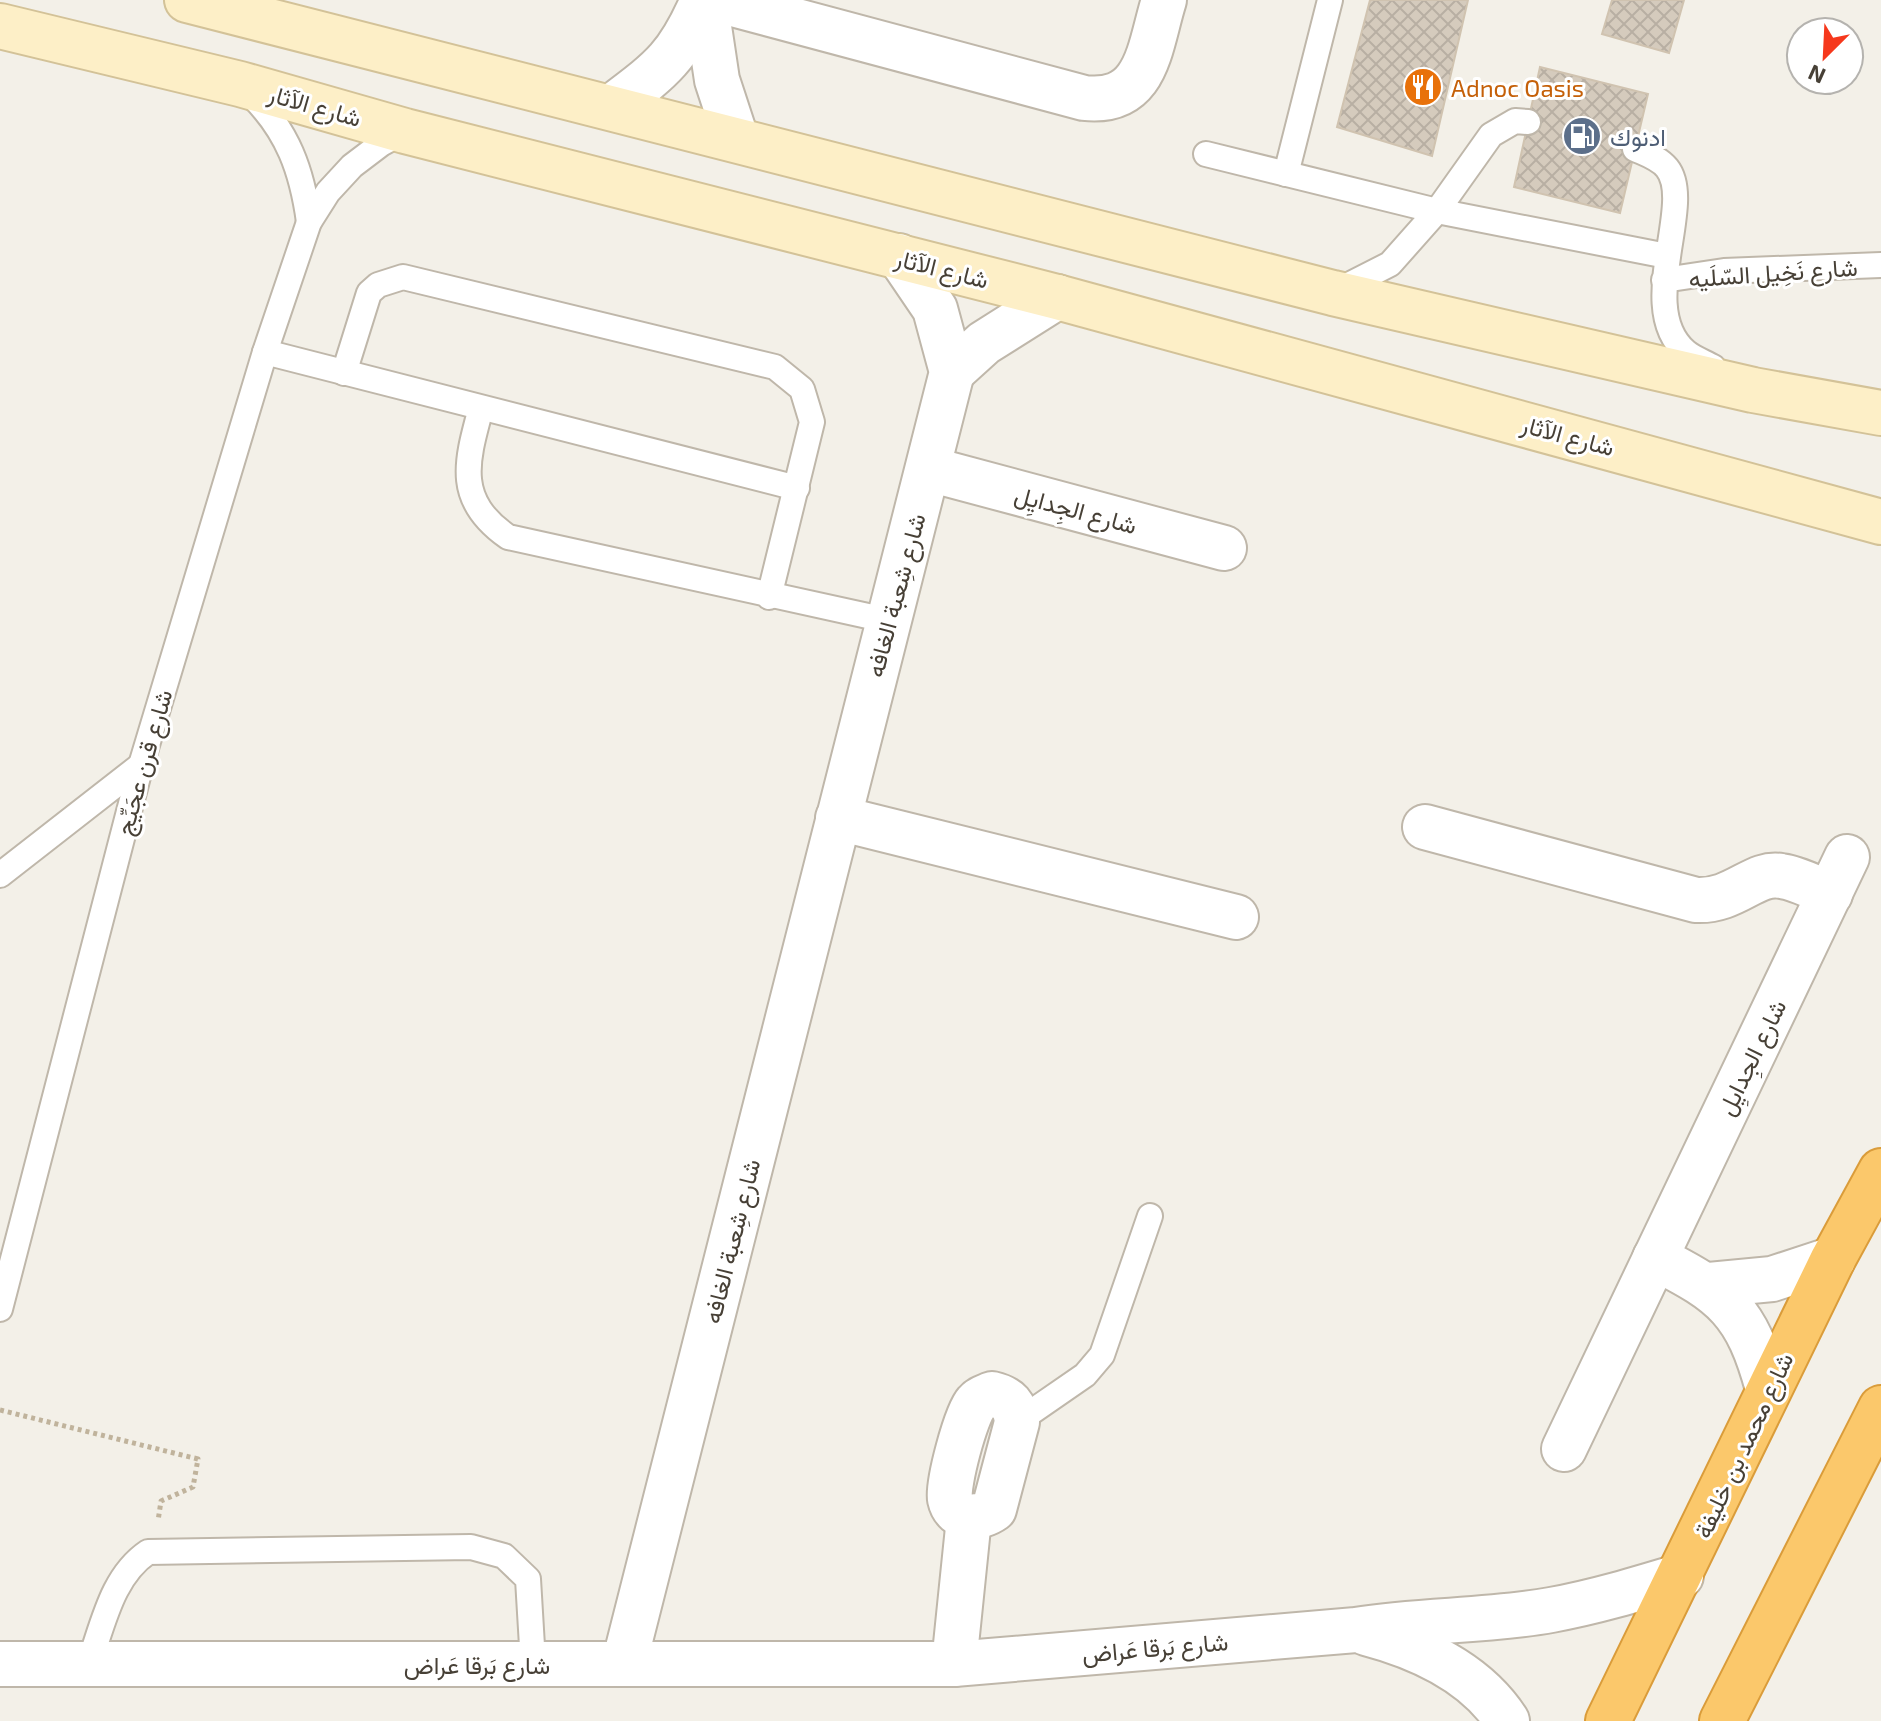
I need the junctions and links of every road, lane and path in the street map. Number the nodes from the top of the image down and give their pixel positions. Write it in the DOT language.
graph roads {
  1 [pos="187,0"];
  2 [pos="704,0"];
  3 [pos="718,0"];
  4 [pos="1164,0"];
  5 [pos="1330,0"];
  6 [pos="0,26"];
  7 [pos="240,84"];
  8 [pos="613,106"];
  9 [pos="1528,122"];
  10 [pos="405,131"];
  11 [pos="736,138"];
  12 [pos="1635,149"];
  13 [pos="1206,154"];
  14 [pos="1286,174"];
  15 [pos="1437,211"];
  16 [pos="309,222"];
  17 [pos="899,256"];
  18 [pos="1881,265"];
  19 [pos="1666,268"];
  20 [pos="1333,293"];
  21 [pos="1057,297"];
  22 [pos="265,352"];
  23 [pos="952,372"];
  24 [pos="344,373"];
  25 [pos="1753,390"];
  26 [pos="481,408"];
  27 [pos="1881,413"];
  28 [pos="929,469"];
  29 [pos="797,488"];
  30 [pos="1881,522"];
  31 [pos="1224,548"];
  32 [pos="769,597"];
  33 [pos="886,620"];
  34 [pos="141,765"];
  35 [pos="838,818"];
  36 [pos="1425,827"];
  37 [pos="0,875"];
  38 [pos="1236,917"];
  39 [pos="1881,1171"];
  40 [pos="1150,1216"];
  41 [pos="1655,1258"];
  42 [pos="1833,1259"];
  43 [pos="1709,1285"];
  44 [pos="0,1309"];
  45 [pos="1768,1389"];
  46 [pos="1881,1408"];
  47 [pos="0,1410"];
  48 [pos="1017,1422"];
  49 [pos="1564,1449"];
  50 [pos="166,1549"];
  51 [pos="1681,1576"];
  52 [pos="1356,1630"];
  53 [pos="533,1663"];
  54 [pos="0,1664"];
  55 [pos="624,1664"];
  56 [pos="954,1664"];
  57 [pos="88,1666"];
  58 [pos="1507,1721"];
  59 [pos="1608,1721"];
  60 [pos="1722,1721"];
  1 -- 8 [label="street"];
  2 -- 8 [label="street"];
  2 -- 11 [label="street"];
  3 -- 4 [label="street"];
  5 -- 14 [label="lane"];
  6 -- 7 [label="street, شارع الآثار"];
  7 -- 10 [label="street, شارع الآثار"];
  7 -- 16 [label="lane, شارع قرن عجَيِّج"];
  8 -- 11 [label="street"];
  9 -- 15 [label="lane"];
  10 -- 16 [label="lane, شارع قرن عجَيِّج"];
  10 -- 17 [label="street, شارع الآثار"];
  11 -- 20 [label="street"];
  12 -- 19 [label="lane"];
  13 -- 14 [label="lane, شارع نَخِيل السّلَيه"];
  14 -- 15 [label="lane, شارع نَخِيل السّلَيه"];
  15 -- 19 [label="lane, شارع نَخِيل السّلَيه"];
  15 -- 20 [label="lane"];
  16 -- 22 [label="lane, شارع قرن عجَيِّج"];
  17 -- 21 [label="street, شارع الآثار"];
  17 -- 23 [label="street, شارع شِعبة الغافه"];
  18 -- 19 [label="lane, شارع نَخِيل السّلَيه"];
  19 -- 25 [label="lane"];
  20 -- 25 [label="street"];
  21 -- 23 [label="street"];
  21 -- 30 [label="street, شارع الآثار"];
  22 -- 24 [label="lane"];
  22 -- 34 [label="lane, شارع قرن عجَيِّج"];
  23 -- 28 [label="street, شارع شِعبة الغافه"];
  24 -- 26 [label="lane"];
  24 -- 29 [label="lane"];
  25 -- 27 [label="street"];
  26 -- 29 [label="lane"];
  26 -- 32 [label="lane"];
  28 -- 31 [label="street, شارع الجِدايِل"];
  28 -- 33 [label="street, شارع شِعبة الغافه"];
  29 -- 32 [label="lane"];
  32 -- 33 [label="lane"];
  33 -- 35 [label="street, شارع شِعبة الغافه"];
  34 -- 37 [label="lane"];
  34 -- 44 [label="lane, شارع قرن عجَيِّج"];
  35 -- 38 [label="street"];
  35 -- 55 [label="street, شارع شِعبة الغافه"];
  36 -- 41 [label="street, شارع الجِدايِل"];
  39 -- 42 [label="highway, شارع محمد بن خليفة"];
  40 -- 48 [label="lane"];
  41 -- 43 [label="street"];
  41 -- 49 [label="street, شارع الجِدايِل"];
  42 -- 43 [label="street"];
  42 -- 45 [label="highway, شارع محمد بن خليفة"];
  43 -- 45 [label="street"];
  45 -- 51 [label="highway, شارع محمد بن خليفة"];
  46 -- 60 [label="highway"];
  47 -- 50 [label="path"];
  48 -- 56 [label="street"];
  50 -- 53 [label="lane"];
  50 -- 57 [label="lane"];
  51 -- 52 [label="street, شارع بَرقا عَراض"];
  51 -- 59 [label="highway, شارع محمد بن خليفة"];
  52 -- 56 [label="street, شارع بَرقا عَراض"];
  52 -- 58 [label="street, شارع بَرقا عَراض"];
  53 -- 55 [label="street, شارع بَرقا عَراض"];
  53 -- 57 [label="street, شارع بَرقا عَراض"];
  54 -- 57 [label="street, شارع بَرقا عَراض"];
  55 -- 56 [label="street, شارع بَرقا عَراض"];
}
